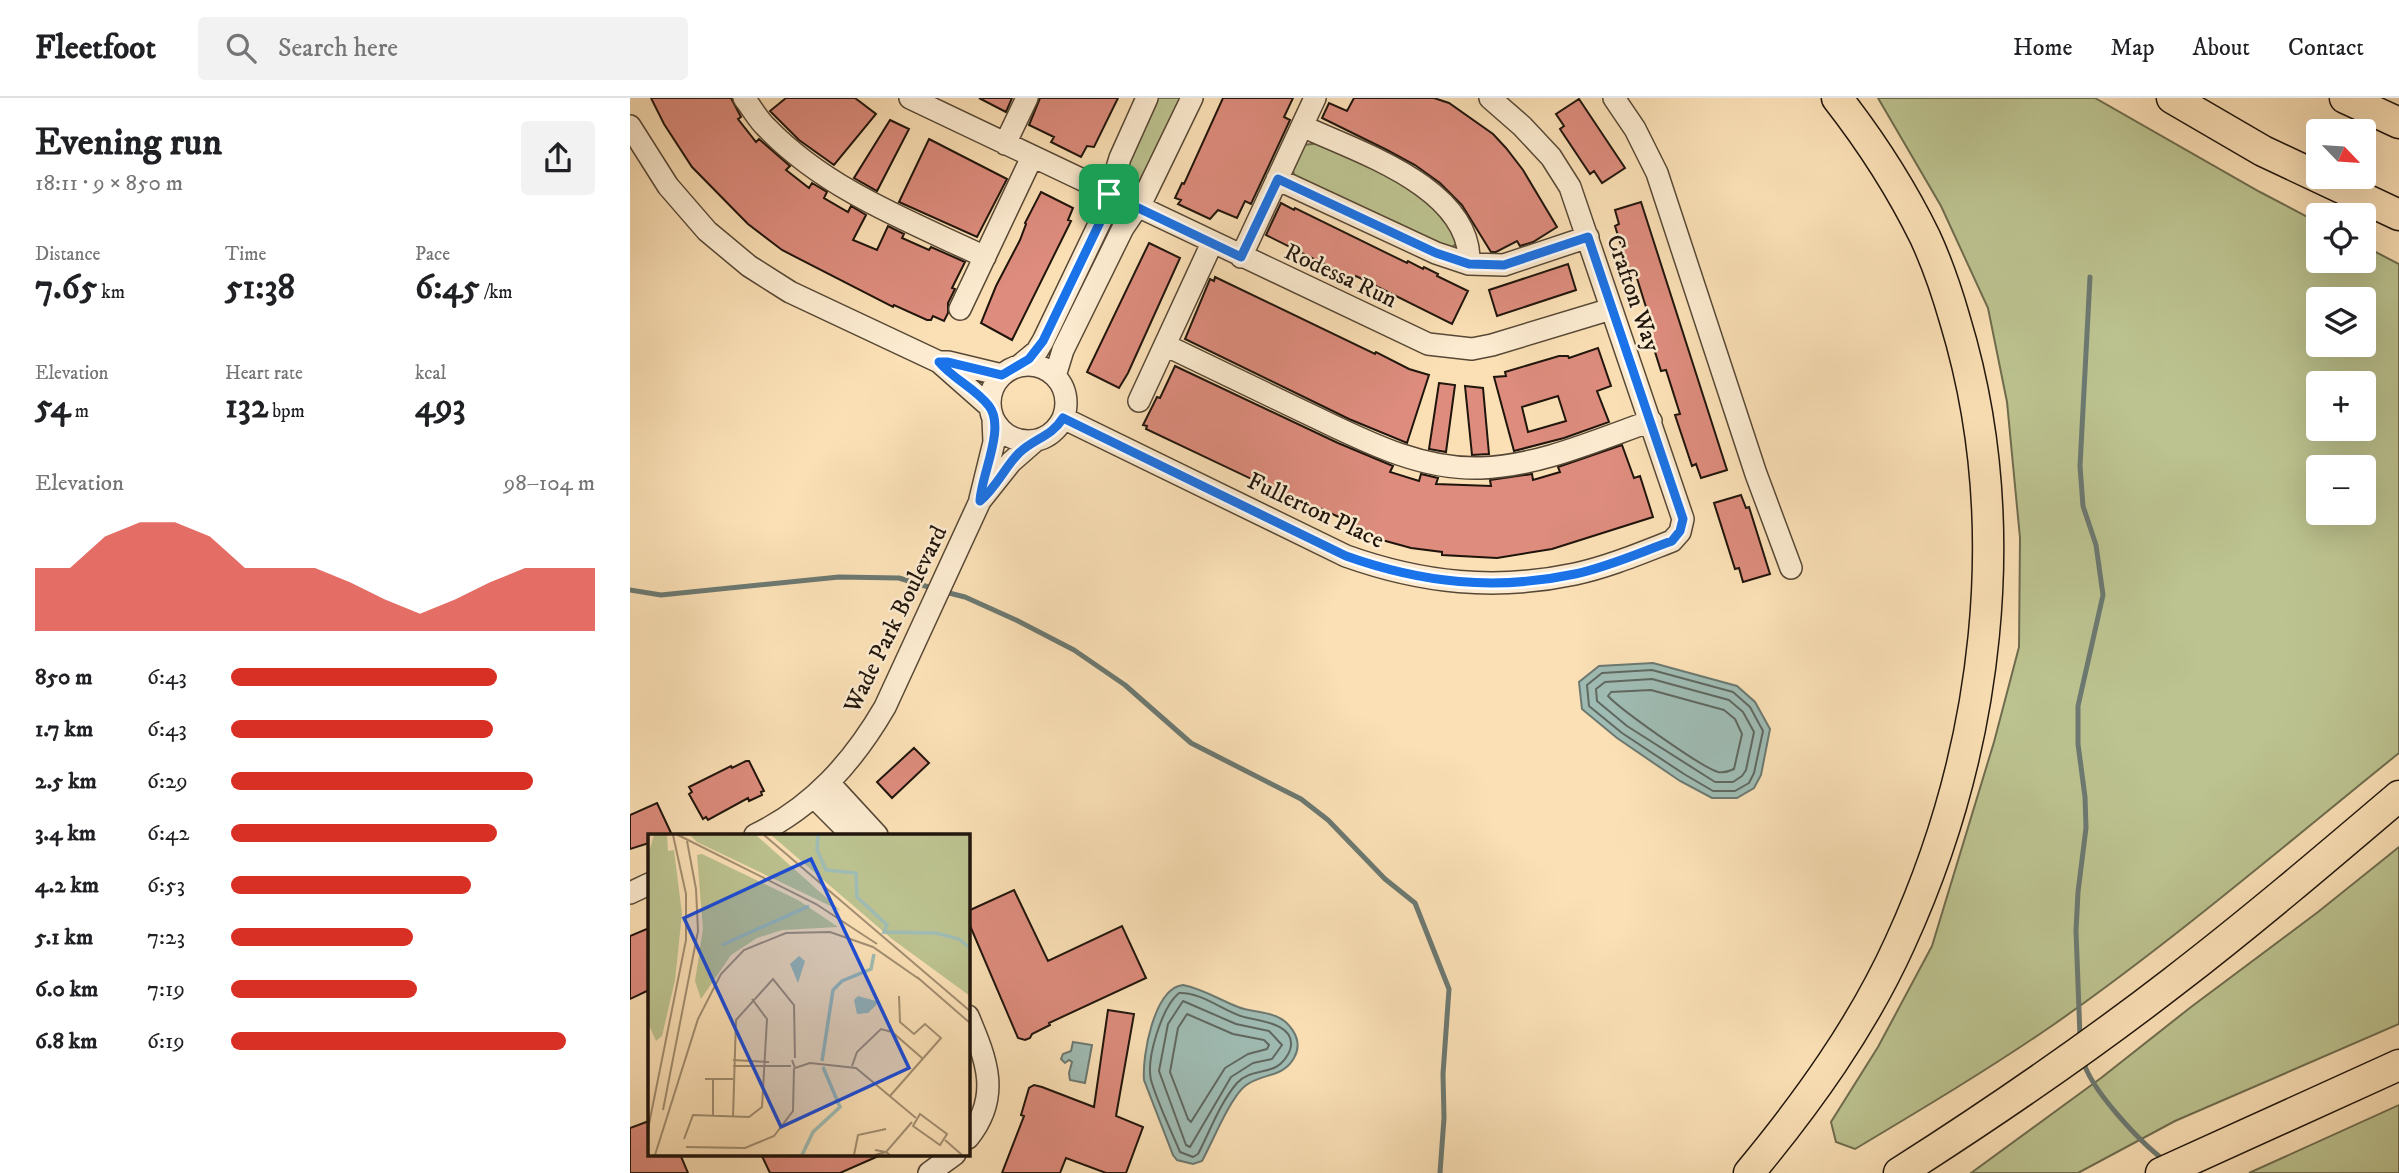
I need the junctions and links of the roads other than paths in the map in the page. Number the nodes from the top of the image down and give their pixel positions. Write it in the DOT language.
graph roads {
  1 [pos="744,98"];
  2 [pos="910,98"];
  3 [pos="1027,98"];
  4 [pos="1147,98"];
  5 [pos="1192,98"];
  6 [pos="1315,98"];
  7 [pos="1490,98"];
  8 [pos="1614,98"];
  9 [pos="1837,98"];
  10 [pos="2172,98"];
  11 [pos="2344,98"];
  12 [pos="2399,123"];
  13 [pos="630,126"];
  14 [pos="1302,126"];
  15 [pos="1005,144"];
  16 [pos="1032,157"];
  17 [pos="1278,179"];
  18 [pos="1109,194"];
  19 [pos="1138,208"];
  20 [pos="2399,215"];
  21 [pos="1588,237"];
  22 [pos="1212,243"];
  23 [pos="985,257"];
  24 [pos="1241,257"];
  25 [pos="1469,264"];
  26 [pos="960,309"];
  27 [pos="1611,309"];
  28 [pos="1165,345"];
  29 [pos="939,362"];
  30 [pos="1011,370"];
  31 [pos="1055,376"];
  32 [pos="1139,401"];
  33 [pos="992,413"];
  34 [pos="1063,418"];
  35 [pos="1651,421"];
  36 [pos="1035,441"];
  37 [pos="980,501"];
  38 [pos="1680,531"];
  39 [pos="1791,568"];
  40 [pos="822,790"];
  41 [pos="2399,796"];
  42 [pos="834,827"];
  43 [pos="757,834"];
  44 [pos="873,834"];
  45 [pos="648,884"];
  46 [pos="630,893"];
  47 [pos="970,1021"];
  48 [pos="2399,1065"];
  49 [pos="970,1136"];
  50 [pos="1749,1173"];
  51 [pos="1899,1173"];
  52 [pos="2161,1173"];
  1 -- 23 [label="street"];
  2 -- 15 [label="street, Rodessa Run"];
  3 -- 15 [label="street"];
  4 -- 18 [label="street"];
  5 -- 19 [label="street"];
  6 -- 14 [label="street"];
  7 -- 21 [label="street, Crafton Way"];
  8 -- 39 [label="street"];
  9 -- 50 [label="highway"];
  10 -- 20 [label="highway"];
  11 -- 12 [label="highway"];
  13 -- 29 [label="street"];
  14 -- 17 [label="street"];
  14 -- 25 [label="street"];
  15 -- 16 [label="street, Rodessa Run"];
  16 -- 18 [label="street, Rodessa Run"];
  16 -- 23 [label="street"];
  17 -- 24 [label="street"];
  17 -- 25 [label="street"];
  18 -- 19 [label="street, Rodessa Run"];
  18 -- 30 [label="street"];
  19 -- 22 [label="street, Rodessa Run"];
  19 -- 31 [label="street"];
  21 -- 25 [label="street"];
  21 -- 27 [label="street, Crafton Way"];
  22 -- 24 [label="street, Rodessa Run"];
  22 -- 28 [label="street"];
  23 -- 26 [label="street"];
  24 -- 27 [label="street, Rodessa Run"];
  27 -- 35 [label="street, Crafton Way"];
  28 -- 32 [label="street"];
  28 -- 35 [label="street"];
  29 -- 30 [label="street"];
  29 -- 33 [label="street"];
  30 -- 31 [label="street"];
  30 -- 33 [label="street"];
  31 -- 34 [label="street"];
  33 -- 36 [label="street"];
  33 -- 37 [label="street, Wade Park Boulevard"];
  34 -- 36 [label="street"];
  34 -- 38 [label="street, Fullerton Place"];
  35 -- 38 [label="street, Crafton Way"];
  36 -- 37 [label="street, Wade Park Boulevard"];
  37 -- 40 [label="street, Wade Park Boulevard"];
  40 -- 42 [label="street"];
  40 -- 43 [label="street, Wade Park Boulevard"];
  40 -- 44 [label="street"];
  41 -- 51 [label="highway"];
  45 -- 46 [label="street"];
  47 -- 49 [label="street"];
  48 -- 52 [label="highway"];
}
